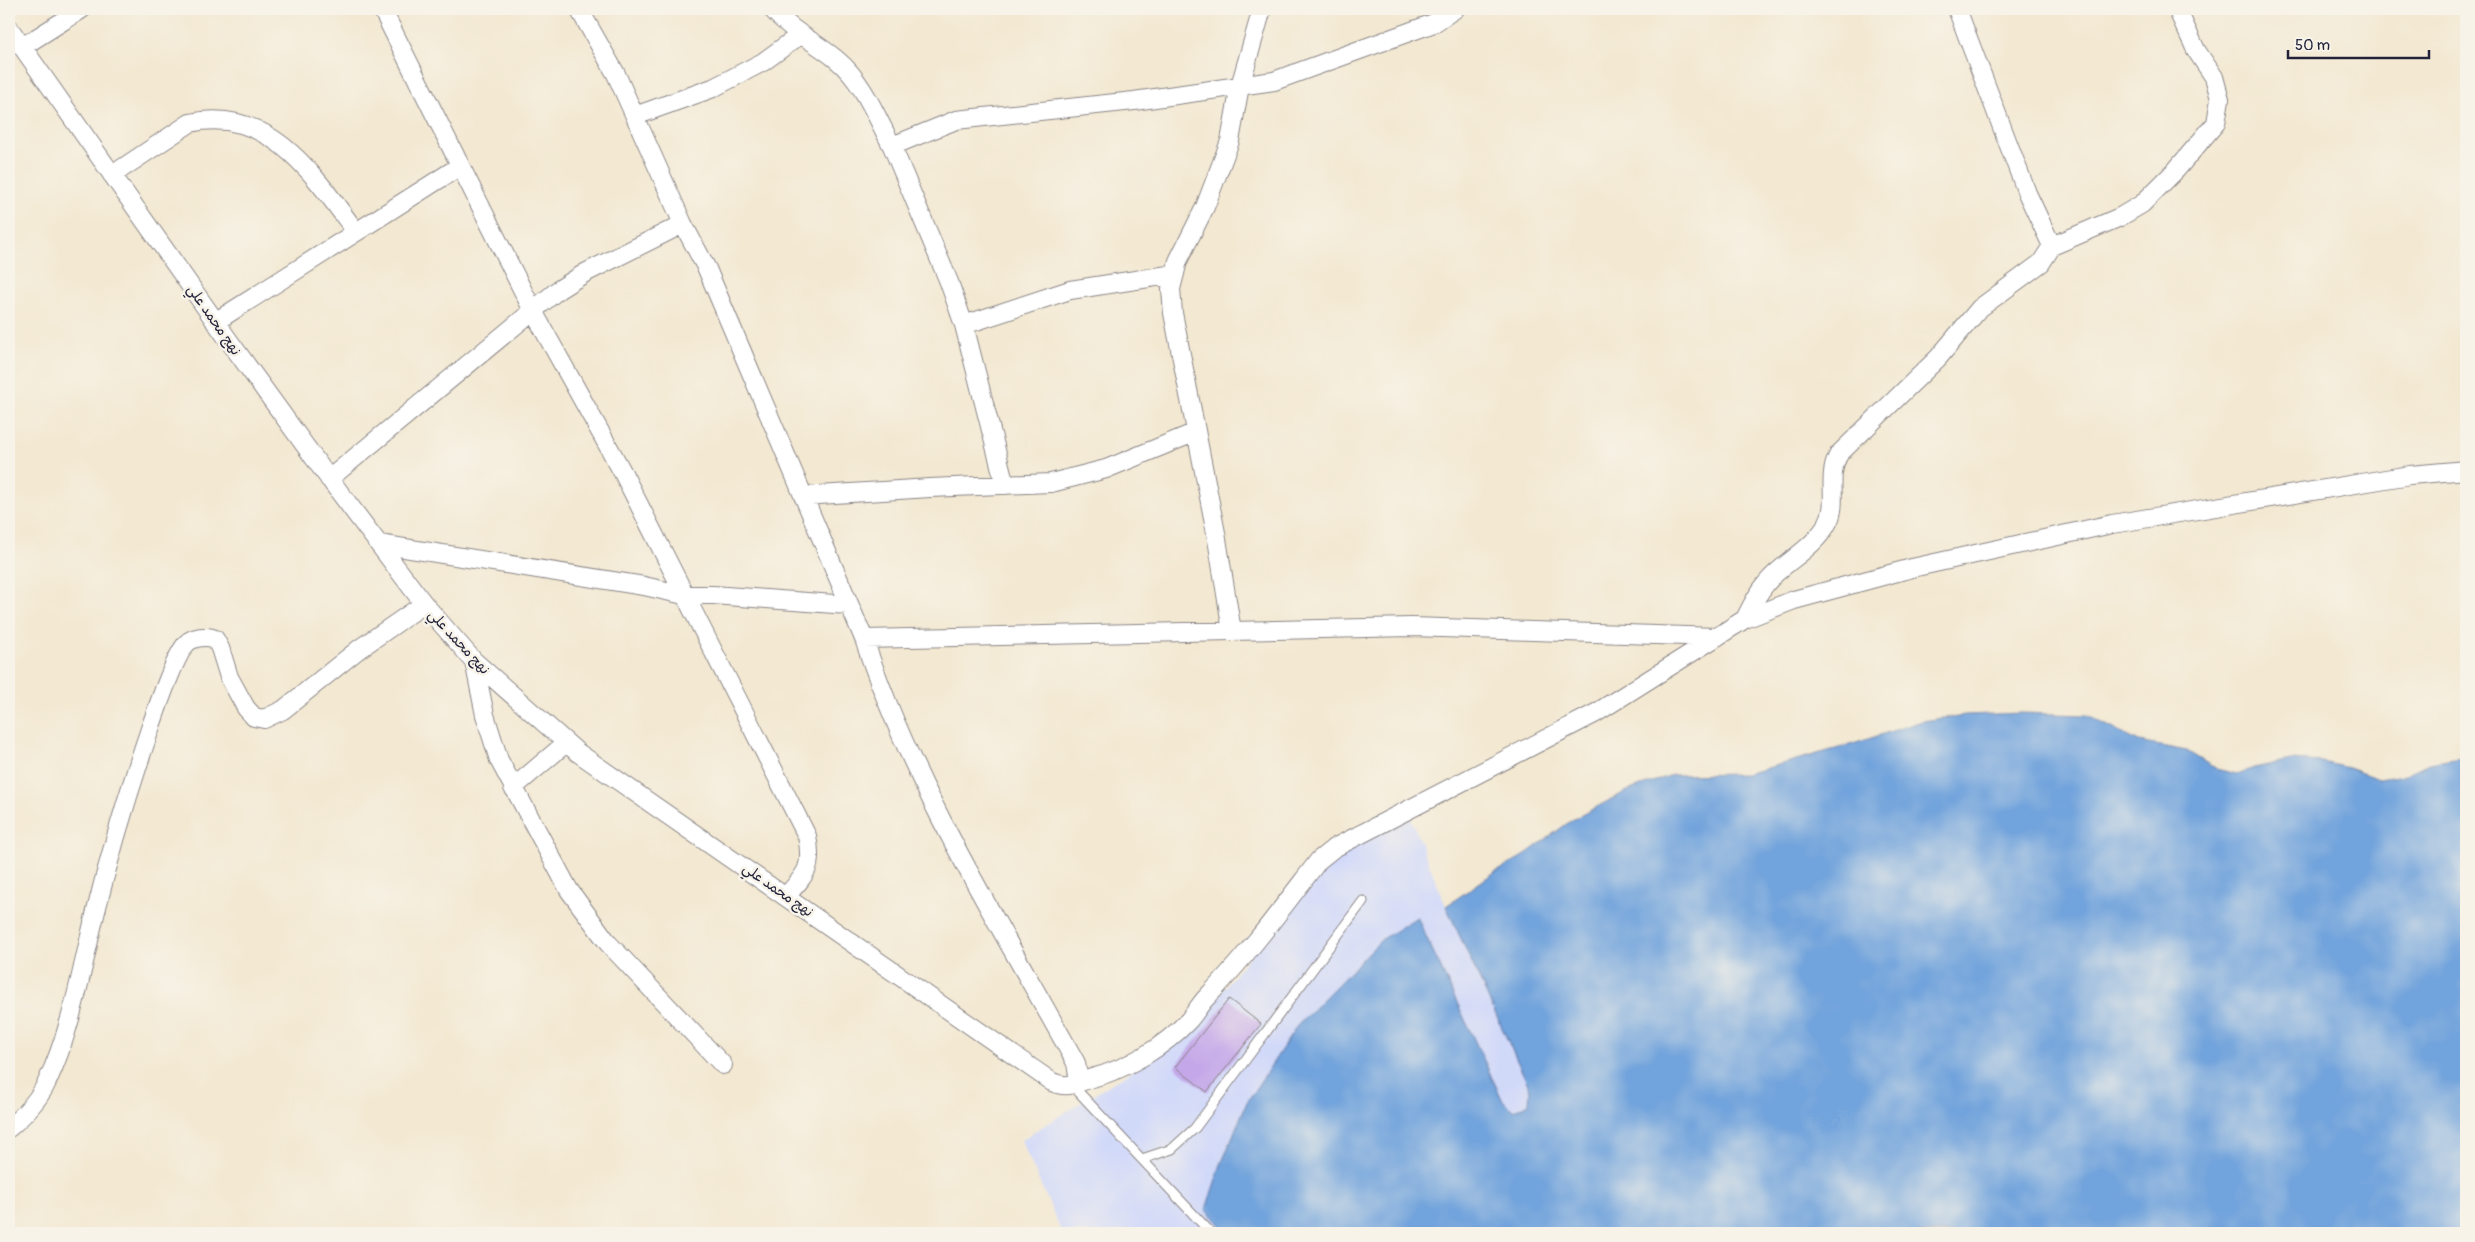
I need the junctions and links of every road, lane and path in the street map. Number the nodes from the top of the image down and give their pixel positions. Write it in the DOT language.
graph roads {
  1 [pos="82,9"];
  2 [pos="382,9"];
  3 [pos="579,9"];
  4 [pos="772,9"];
  5 [pos="1262,9"];
  6 [pos="1455,9"];
  7 [pos="1957,9"];
  8 [pos="2177,9"];
  9 [pos="9,28"];
  10 [pos="800,35"];
  11 [pos="22,47"];
  12 [pos="1240,86"];
  13 [pos="635,116"];
  14 [pos="892,146"];
  15 [pos="460,166"];
  16 [pos="112,175"];
  17 [pos="684,224"];
  18 [pos="356,232"];
  19 [pos="2052,246"];
  20 [pos="1175,274"];
  21 [pos="532,309"];
  22 [pos="215,322"];
  23 [pos="964,325"];
  24 [pos="1196,432"];
  25 [pos="2466,470"];
  26 [pos="329,479"];
  27 [pos="1004,486"];
  28 [pos="803,496"];
  29 [pos="379,544"];
  30 [pos="684,595"];
  31 [pos="424,604"];
  32 [pos="848,605"];
  33 [pos="1745,619"];
  34 [pos="1232,631"];
  35 [pos="1717,637"];
  36 [pos="864,639"];
  37 [pos="474,661"];
  38 [pos="566,742"];
  39 [pos="513,788"];
  40 [pos="787,895"];
  41 [pos="1363,901"];
  42 [pos="723,1065"];
  43 [pos="1076,1084"];
  44 [pos="9,1128"];
  45 [pos="1142,1160"];
  46 [pos="1211,1233"];
  1 -- 11 [label="street"];
  2 -- 15 [label="street"];
  3 -- 13 [label="street"];
  4 -- 10 [label="street"];
  5 -- 12 [label="street"];
  6 -- 12 [label="street"];
  7 -- 19 [label="street"];
  8 -- 19 [label="street"];
  9 -- 11 [label="street, نهج محمد علي"];
  10 -- 13 [label="street"];
  10 -- 14 [label="street"];
  11 -- 16 [label="street, نهج محمد علي"];
  12 -- 14 [label="street"];
  12 -- 20 [label="street"];
  13 -- 17 [label="street"];
  14 -- 23 [label="street"];
  15 -- 18 [label="street"];
  15 -- 21 [label="street"];
  16 -- 18 [label="street"];
  16 -- 22 [label="street, نهج محمد علي"];
  17 -- 21 [label="street"];
  17 -- 28 [label="street"];
  18 -- 22 [label="street"];
  19 -- 33 [label="street"];
  20 -- 23 [label="street"];
  20 -- 24 [label="street"];
  21 -- 26 [label="street"];
  21 -- 30 [label="street"];
  22 -- 26 [label="street, نهج محمد علي"];
  23 -- 27 [label="street"];
  24 -- 27 [label="street"];
  24 -- 34 [label="street"];
  25 -- 33 [label="street"];
  26 -- 29 [label="street, نهج محمد علي"];
  27 -- 28 [label="street"];
  28 -- 32 [label="street"];
  29 -- 30 [label="street"];
  29 -- 31 [label="street, نهج محمد علي"];
  30 -- 32 [label="street"];
  30 -- 40 [label="street"];
  31 -- 37 [label="street, نهج محمد علي"];
  31 -- 44 [label="street"];
  32 -- 36 [label="street"];
  33 -- 35 [label="street"];
  34 -- 35 [label="street"];
  34 -- 36 [label="street"];
  35 -- 43 [label="street"];
  36 -- 43 [label="street"];
  37 -- 38 [label="street, نهج محمد علي"];
  37 -- 39 [label="street"];
  38 -- 39 [label="street"];
  38 -- 40 [label="street, نهج محمد علي"];
  39 -- 42 [label="street"];
  40 -- 43 [label="street, نهج محمد علي"];
  41 -- 45 [label="lane"];
  43 -- 45 [label="lane"];
  45 -- 46 [label="lane"];
}
